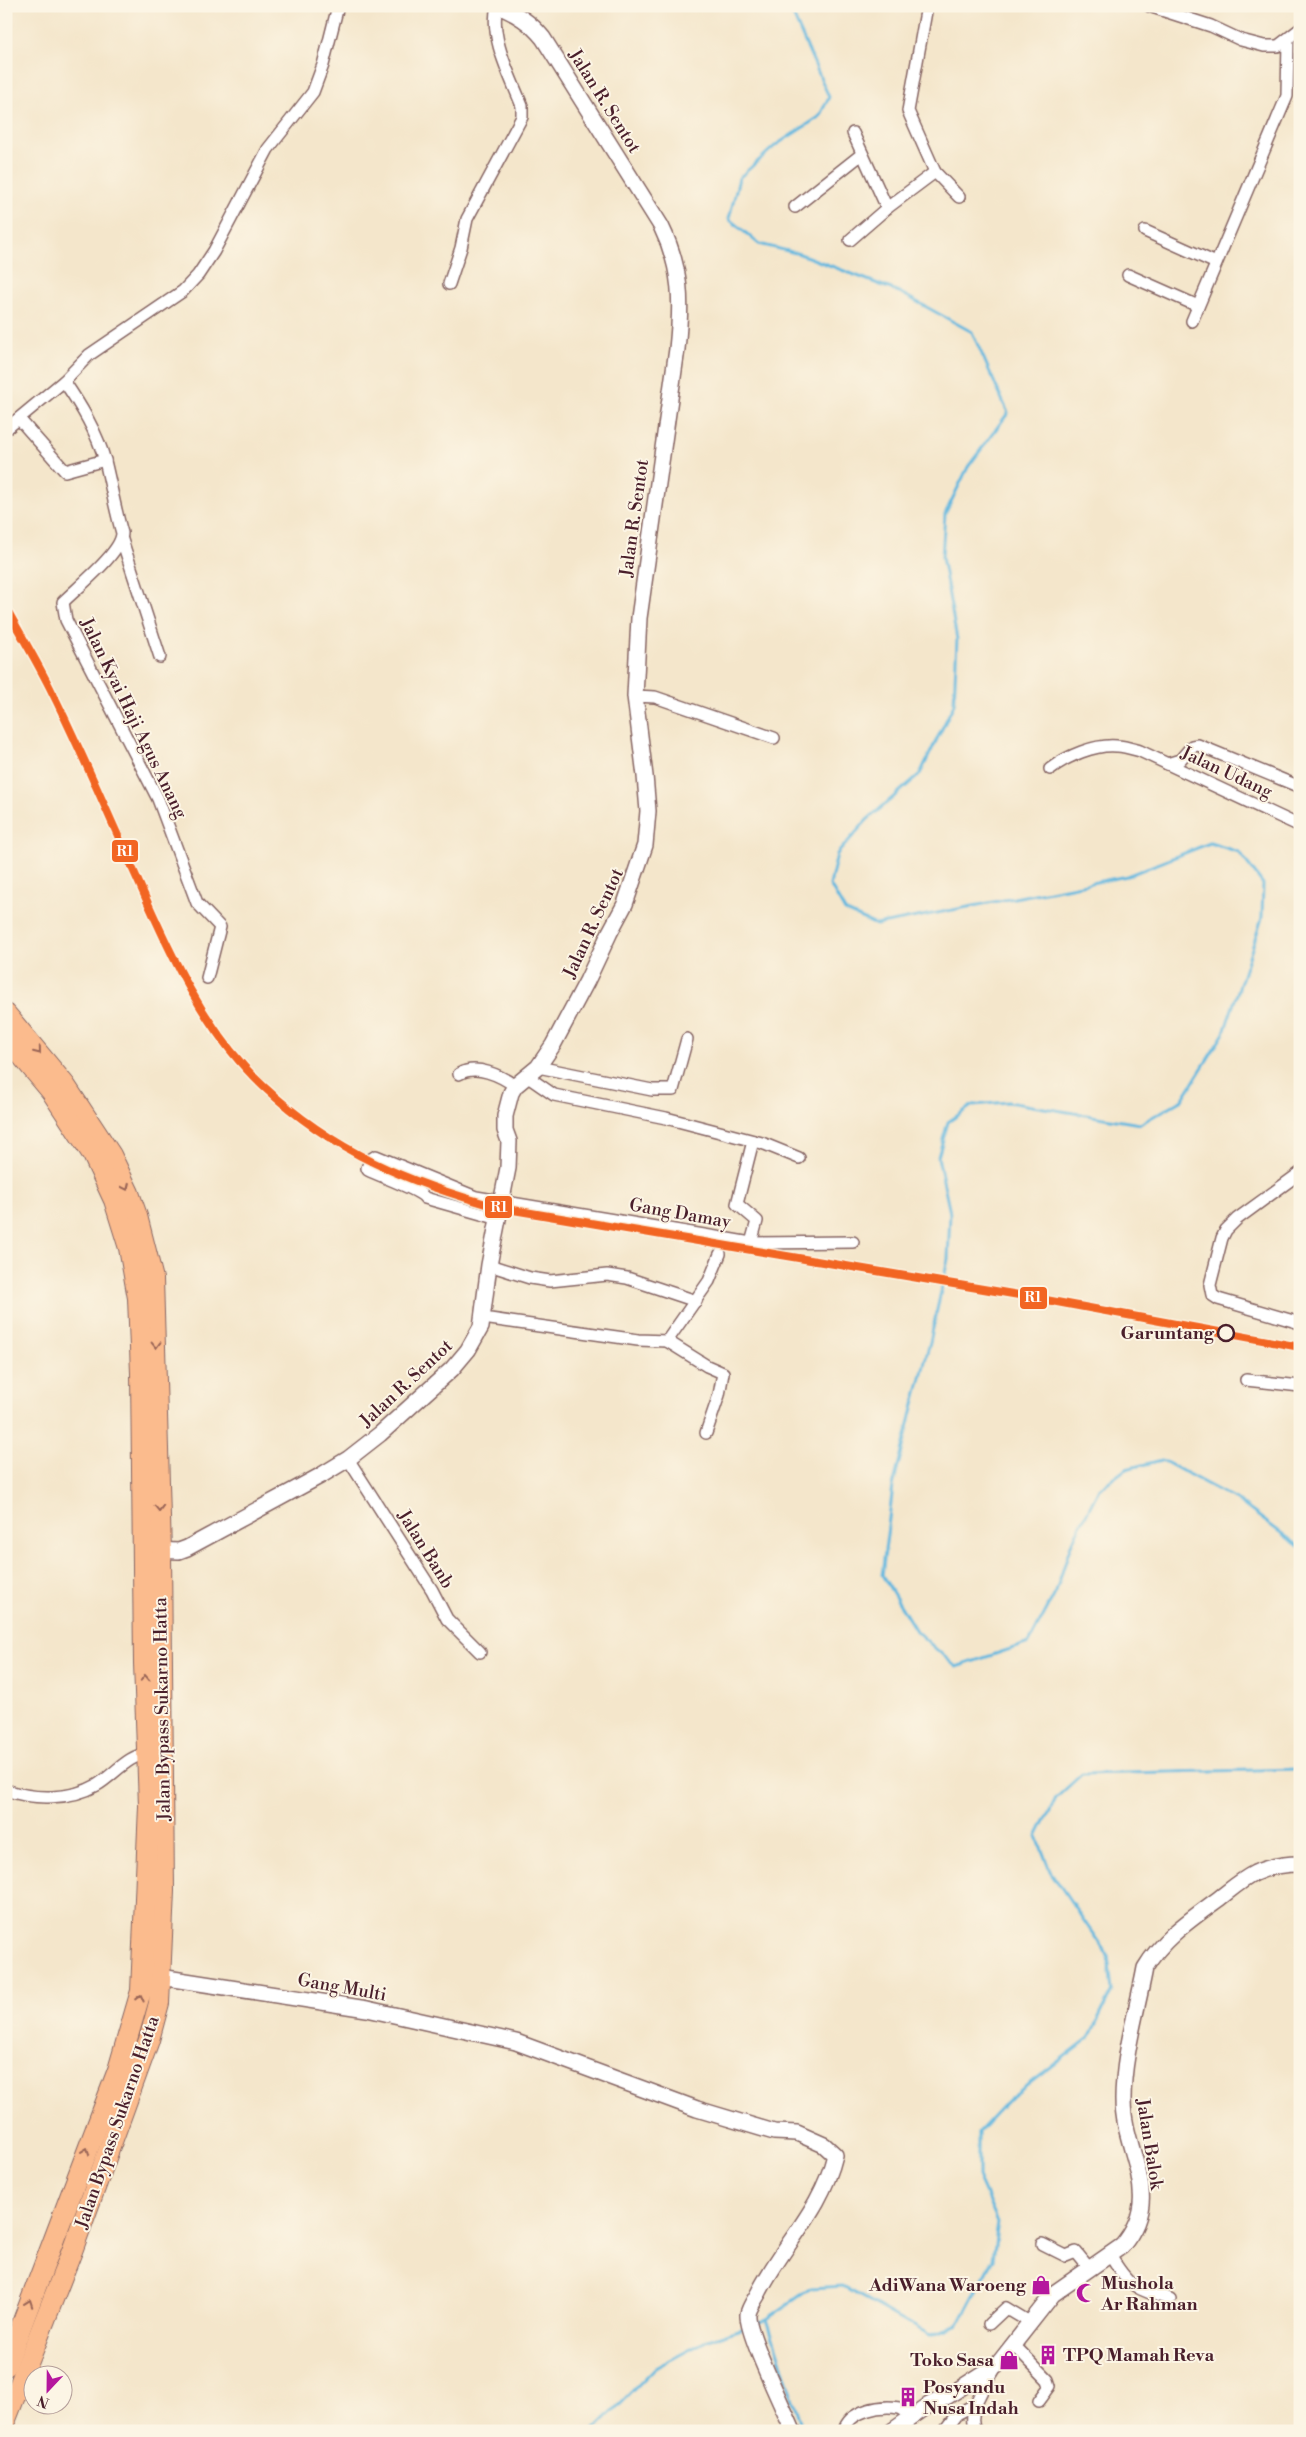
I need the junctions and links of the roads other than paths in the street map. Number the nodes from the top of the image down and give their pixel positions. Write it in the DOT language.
graph roads {
  1 [pos="338,6"];
  2 [pos="498,6"];
  3 [pos="927,6"];
  4 [pos="1149,6"];
  5 [pos="1300,29"];
  6 [pos="1288,40"];
  7 [pos="853,133"];
  8 [pos="862,154"];
  9 [pos="935,172"];
  10 [pos="959,197"];
  11 [pos="795,207"];
  12 [pos="887,208"];
  13 [pos="1145,231"];
  14 [pos="850,240"];
  15 [pos="1216,263"];
  16 [pos="1128,275"];
  17 [pos="450,284"];
  18 [pos="1198,306"];
  19 [pos="1192,321"];
  20 [pos="64,381"];
  21 [pos="20,420"];
  22 [pos="6,429"];
  23 [pos="104,460"];
  24 [pos="122,540"];
  25 [pos="160,657"];
  26 [pos="635,696"];
  27 [pos="774,738"];
  28 [pos="1167,764"];
  29 [pos="1050,769"];
  30 [pos="1300,787"];
  31 [pos="1300,826"];
  32 [pos="207,978"];
  33 [pos="6,1014"];
  34 [pos="6,1037"];
  35 [pos="687,1039"];
  36 [pos="533,1072"];
  37 [pos="459,1074"];
  38 [pos="515,1086"];
  39 [pos="753,1141"];
  40 [pos="799,1158"];
  41 [pos="1300,1173"];
  42 [pos="502,1201"];
  43 [pos="499,1219"];
  44 [pos="853,1242"];
  45 [pos="751,1243"];
  46 [pos="720,1254"];
  47 [pos="489,1266"];
  48 [pos="696,1301"];
  49 [pos="483,1318"];
  50 [pos="1300,1323"];
  51 [pos="667,1341"];
  52 [pos="1246,1380"];
  53 [pos="1300,1386"];
  54 [pos="706,1433"];
  55 [pos="348,1459"];
  56 [pos="152,1550"];
  57 [pos="480,1652"];
  58 [pos="149,1753"];
  59 [pos="6,1790"];
  60 [pos="1300,1864"];
  61 [pos="160,1977"];
  62 [pos="1042,2244"];
  63 [pos="51,2246"];
  64 [pos="72,2251"];
  65 [pos="1110,2255"];
  66 [pos="1089,2268"];
  67 [pos="1170,2299"];
  68 [pos="1031,2323"];
  69 [pos="989,2324"];
  70 [pos="1014,2345"];
  71 [pos="998,2364"];
  72 [pos="6,2366"];
  73 [pos="1039,2401"];
  74 [pos="976,2404"];
  75 [pos="913,2416"];
  76 [pos="6,2419"];
  77 [pos="793,2431"];
  78 [pos="844,2431"];
  79 [pos="892,2431"];
  80 [pos="944,2431"];
  81 [pos="976,2431"];
  1 -- 20 [label="street"];
  2 -- 17 [label="street"];
  2 -- 26 [label="street, Jalan R. Sentot"];
  3 -- 9 [label="street"];
  4 -- 6 [label="street"];
  5 -- 6 [label="street"];
  6 -- 15 [label="street"];
  7 -- 8 [label="street"];
  8 -- 11 [label="street"];
  8 -- 12 [label="street"];
  9 -- 10 [label="street"];
  9 -- 12 [label="street"];
  12 -- 14 [label="street"];
  13 -- 15 [label="street"];
  15 -- 18 [label="street"];
  16 -- 18 [label="street"];
  18 -- 19 [label="street"];
  20 -- 21 [label="street"];
  20 -- 23 [label="street"];
  21 -- 22 [label="street"];
  21 -- 23 [label="street"];
  23 -- 24 [label="street"];
  24 -- 25 [label="street"];
  24 -- 32 [label="street, Jalan Kyai Haji Agus Anang"];
  26 -- 27 [label="street"];
  26 -- 36 [label="street, Jalan R. Sentot"];
  28 -- 29 [label="street, Jalan Udang"];
  28 -- 30 [label="street, Jalan Udang"];
  28 -- 31 [label="street, Jalan Udang"];
  33 -- 56 [label="highway, Jalan Bypass Sukarno Hatta, one-way"];
  34 -- 56 [label="highway, Jalan Bypass Sukarno Hatta"];
  35 -- 36 [label="street"];
  36 -- 38 [label="street, Jalan R. Sentot"];
  36 -- 39 [label="street"];
  37 -- 38 [label="street"];
  38 -- 42 [label="street, Jalan R. Sentot"];
  39 -- 40 [label="street"];
  39 -- 45 [label="street"];
  41 -- 50 [label="street"];
  42 -- 43 [label="street, Jalan R. Sentot"];
  42 -- 43 [label="street, Gang Damay"];
  42 -- 45 [label="street, Gang Damay"];
  43 -- 47 [label="street, Jalan R. Sentot"];
  44 -- 45 [label="street, Gang Damay"];
  46 -- 48 [label="street"];
  47 -- 48 [label="street"];
  47 -- 49 [label="street, Jalan R. Sentot"];
  48 -- 51 [label="street"];
  49 -- 51 [label="street"];
  49 -- 55 [label="street, Jalan R. Sentot"];
  51 -- 54 [label="street"];
  52 -- 53 [label="street"];
  55 -- 56 [label="street, Jalan R. Sentot"];
  55 -- 57 [label="street, Jalan Banb"];
  58 -- 56 [label="highway, Jalan Bypass Sukarno Hatta, one-way"];
  56 -- 61 [label="highway, Jalan Bypass Sukarno Hatta"];
  58 -- 59 [label="street"];
  63 -- 58 [label="highway, Jalan Bypass Sukarno Hatta, one-way"];
  60 -- 65 [label="street, Jalan Balok"];
  61 -- 64 [label="highway, Jalan Bypass Sukarno Hatta"];
  61 -- 77 [label="street, Gang Multi"];
  62 -- 66 [label="street"];
  63 -- 64 [label="highway"];
  72 -- 63 [label="highway, Jalan Bypass Sukarno Hatta, one-way"];
  64 -- 76 [label="highway, Jalan Bypass Sukarno Hatta"];
  65 -- 66 [label="street, Jalan Balok"];
  65 -- 67 [label="street"];
  66 -- 68 [label="street, Jalan Balok"];
  68 -- 69 [label="street"];
  68 -- 70 [label="street, Jalan Balok"];
  70 -- 71 [label="street, Jalan Balok"];
  70 -- 73 [label="street"];
  71 -- 74 [label="street"];
  71 -- 75 [label="street, Jalan Balok"];
  74 -- 80 [label="street"];
  74 -- 81 [label="street"];
  75 -- 78 [label="street"];
  75 -- 79 [label="street, Jalan Balok"];
}
